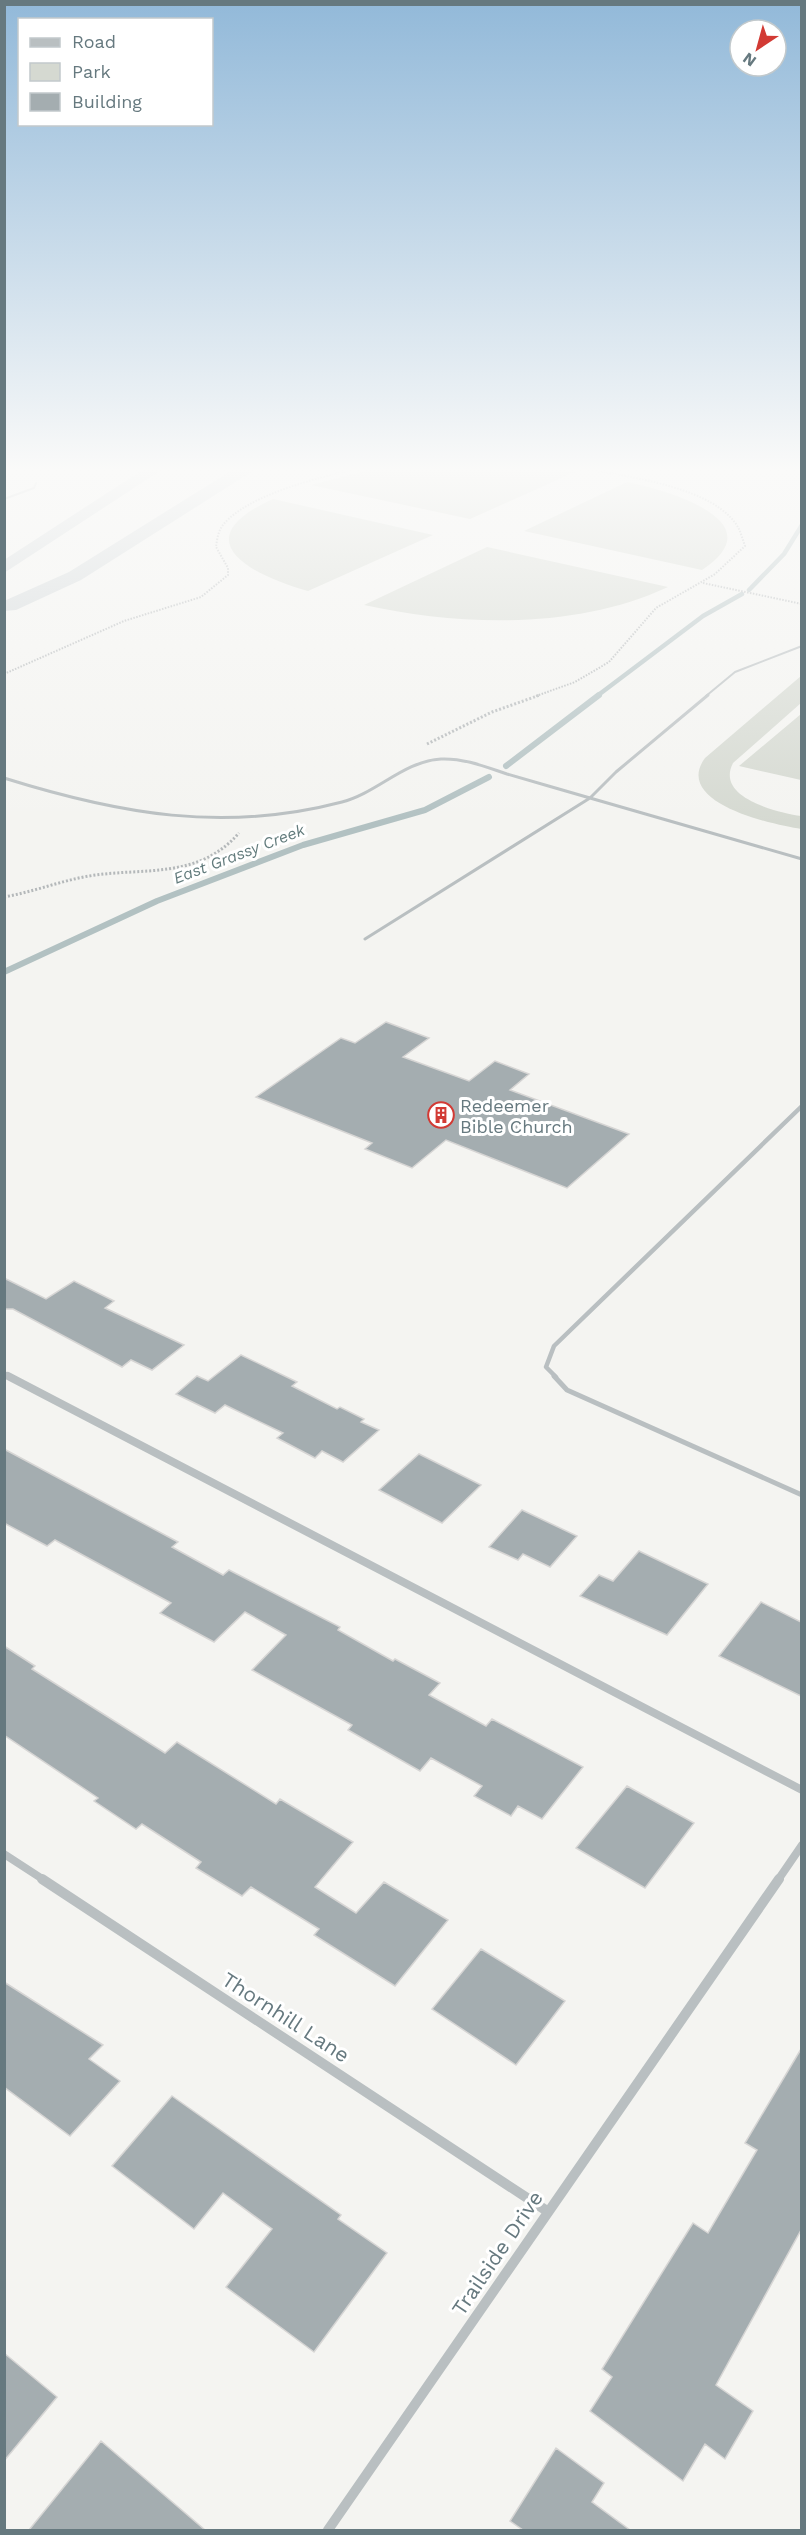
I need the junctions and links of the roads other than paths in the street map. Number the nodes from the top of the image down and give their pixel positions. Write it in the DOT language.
graph roads {
  1 [pos="36,587"];
  2 [pos="50,587"];
  3 [pos="7,607"];
  4 [pos="801,646"];
  5 [pos="4,778"];
  6 [pos="590,798"];
  7 [pos="801,859"];
  8 [pos="365,939"];
  9 [pos="801,1106"];
  10 [pos="4,1374"];
  11 [pos="801,1495"];
  12 [pos="801,1790"];
  13 [pos="801,1845"];
  14 [pos="4,1854"];
  15 [pos="547,2211"];
  16 [pos="328,2530"];
  1 -- 3 [label="highway"];
  2 -- 3 [label="highway"];
  4 -- 6 [label="lane"];
  5 -- 6 [label="lane"];
  6 -- 7 [label="lane"];
  6 -- 8 [label="lane"];
  9 -- 11 [label="lane"];
  10 -- 12 [label="street"];
  13 -- 15 [label="street, Trailside Drive"];
  14 -- 15 [label="street, Thornhill Lane"];
  15 -- 16 [label="street, Trailside Drive"];
}
